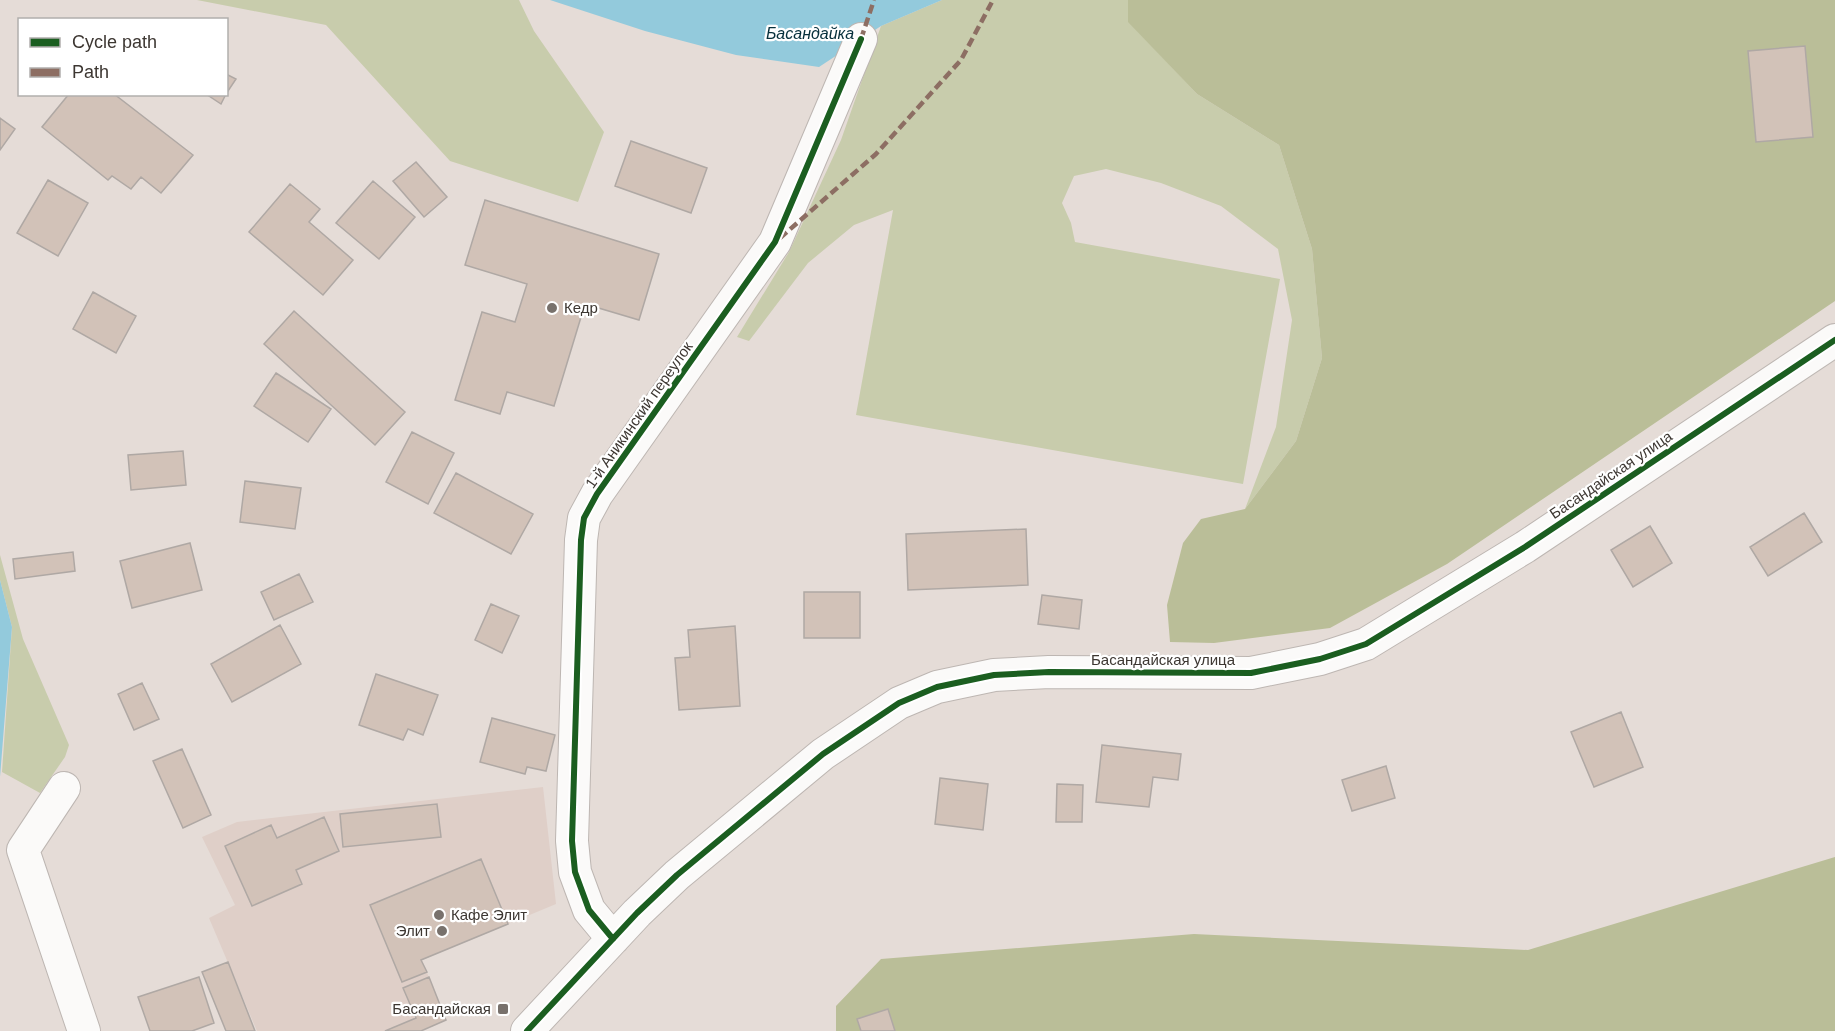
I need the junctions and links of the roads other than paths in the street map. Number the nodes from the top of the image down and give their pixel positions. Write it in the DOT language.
graph roads {
  1 [pos="861,39"];
  2 [pos="1835,340"];
  3 [pos="64,788"];
  4 [pos="614,939"];
  5 [pos="84,1031"];
  6 [pos="527,1031"];
  1 -- 4 [label="street, 1-й Аникинский переулок"];
  2 -- 4 [label="street, Басандайская улица"];
  3 -- 5 [label="street"];
  4 -- 6 [label="street, Басандайская улица"];
}
